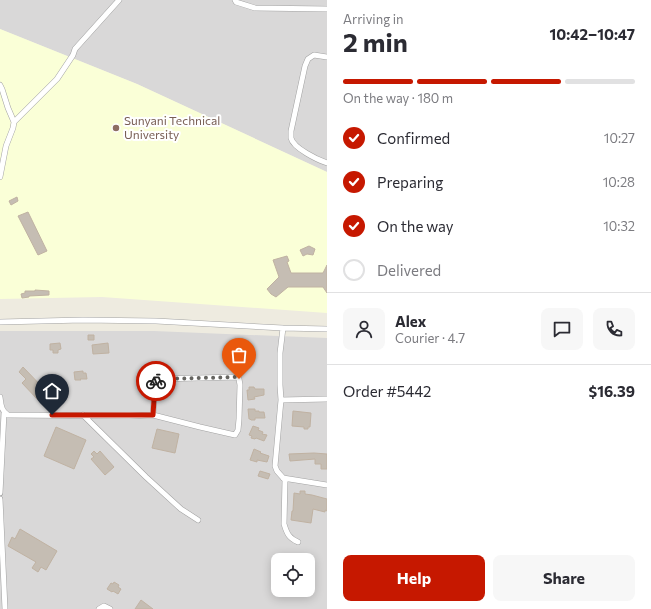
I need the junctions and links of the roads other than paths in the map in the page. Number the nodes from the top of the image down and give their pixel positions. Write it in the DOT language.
graph roads {
  1 [pos="119,0"];
  2 [pos="235,0"];
  3 [pos="327,9"];
  4 [pos="327,57"];
  5 [pos="0,85"];
  6 [pos="14,122"];
  7 [pos="327,163"];
  8 [pos="0,177"];
  9 [pos="0,322"];
  10 [pos="283,328"];
  11 [pos="327,329"];
  12 [pos="0,397"];
  13 [pos="327,399"];
  14 [pos="281,400"];
  15 [pos="4,413"];
  16 [pos="83,415"];
  17 [pos="153,415"];
  18 [pos="283,478"];
  19 [pos="327,485"];
  20 [pos="0,493"];
  21 [pos="0,499"];
  22 [pos="198,520"];
  23 [pos="298,542"];
  24 [pos="5,609"];
  25 [pos="99,609"];
  26 [pos="110,609"];
  1 -- 6 [label="street"];
  2 -- 3 [label="street"];
  4 -- 7 [label="street"];
  5 -- 6 [label="street"];
  6 -- 8 [label="street"];
  9 -- 10 [label="street"];
  10 -- 11 [label="street"];
  10 -- 14 [label="street"];
  12 -- 15 [label="street"];
  13 -- 14 [label="street"];
  14 -- 18 [label="street"];
  15 -- 16 [label="street"];
  15 -- 20 [label="street"];
  16 -- 17 [label="street"];
  16 -- 22 [label="street"];
  17 -- 17 [label="street"];
  18 -- 19 [label="street"];
  18 -- 23 [label="street"];
  21 -- 24 [label="street"];
  25 -- 26 [label="street"];
}
